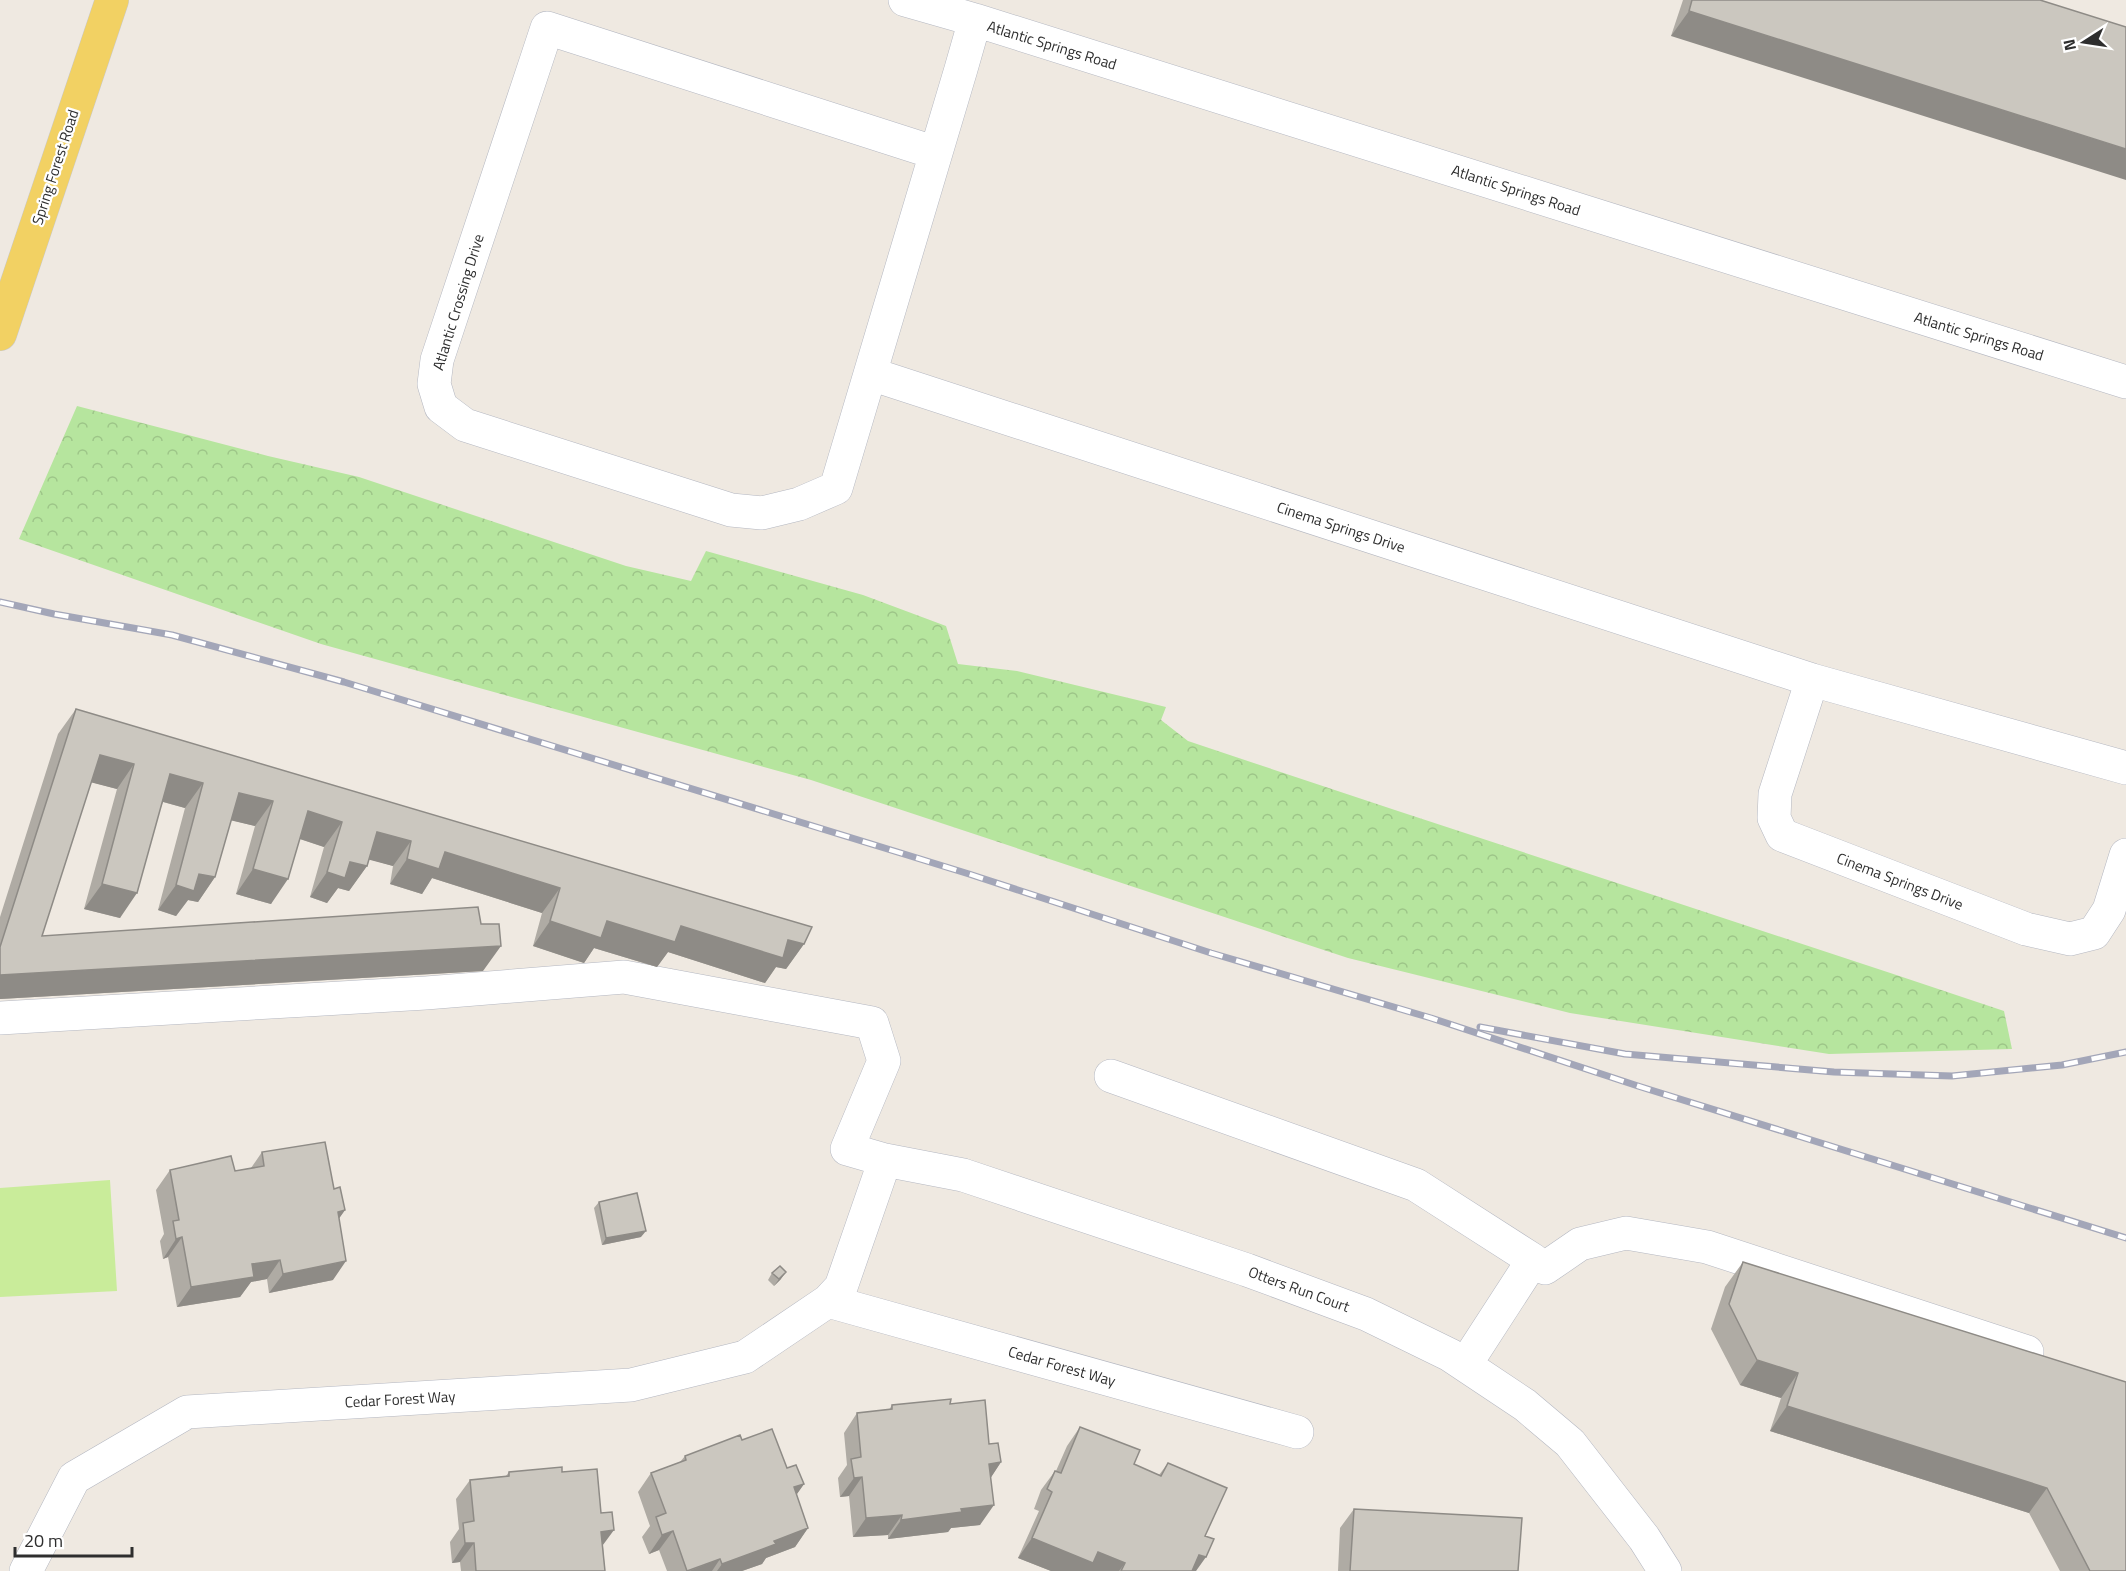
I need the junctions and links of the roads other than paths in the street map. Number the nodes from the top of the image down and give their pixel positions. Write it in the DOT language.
graph roads {
  1 [pos="112,0"];
  2 [pos="904,0"];
  3 [pos="975,20"];
  4 [pos="936,153"];
  5 [pos="0,334"];
  6 [pos="871,374"];
  7 [pos="2126,382"];
  8 [pos="1812,680"];
  9 [pos="2126,768"];
  10 [pos="2126,855"];
  11 [pos="0,1018"];
  12 [pos="1111,1076"];
  13 [pos="885,1160"];
  14 [pos="1545,1268"];
  15 [pos="828,1301"];
  16 [pos="2058,1362"];
  17 [pos="1465,1365"];
  18 [pos="1297,1432"];
  19 [pos="26,1571"];
  20 [pos="1665,1571"];
  1 -- 5 [label="main road, Spring Forest Road"];
  2 -- 3 [label="street, Atlantic Springs Road"];
  3 -- 4 [label="street, Atlantic Crossing Drive"];
  3 -- 7 [label="street, Atlantic Springs Road"];
  4 -- 6 [label="street, Atlantic Crossing Drive"];
  4 -- 6 [label="street, Atlantic Crossing Drive"];
  6 -- 8 [label="street, Cinema Springs Drive"];
  8 -- 9 [label="street, Cinema Springs Drive"];
  8 -- 10 [label="street, Cinema Springs Drive"];
  11 -- 13 [label="street, Otters Run Court"];
  12 -- 17 [label="street"];
  13 -- 15 [label="street, Cedar Forest Way"];
  13 -- 17 [label="street, Otters Run Court"];
  14 -- 16 [label="street"];
  15 -- 18 [label="street, Cedar Forest Way"];
  15 -- 19 [label="street, Cedar Forest Way"];
  17 -- 20 [label="street, Otters Run Court"];
}
